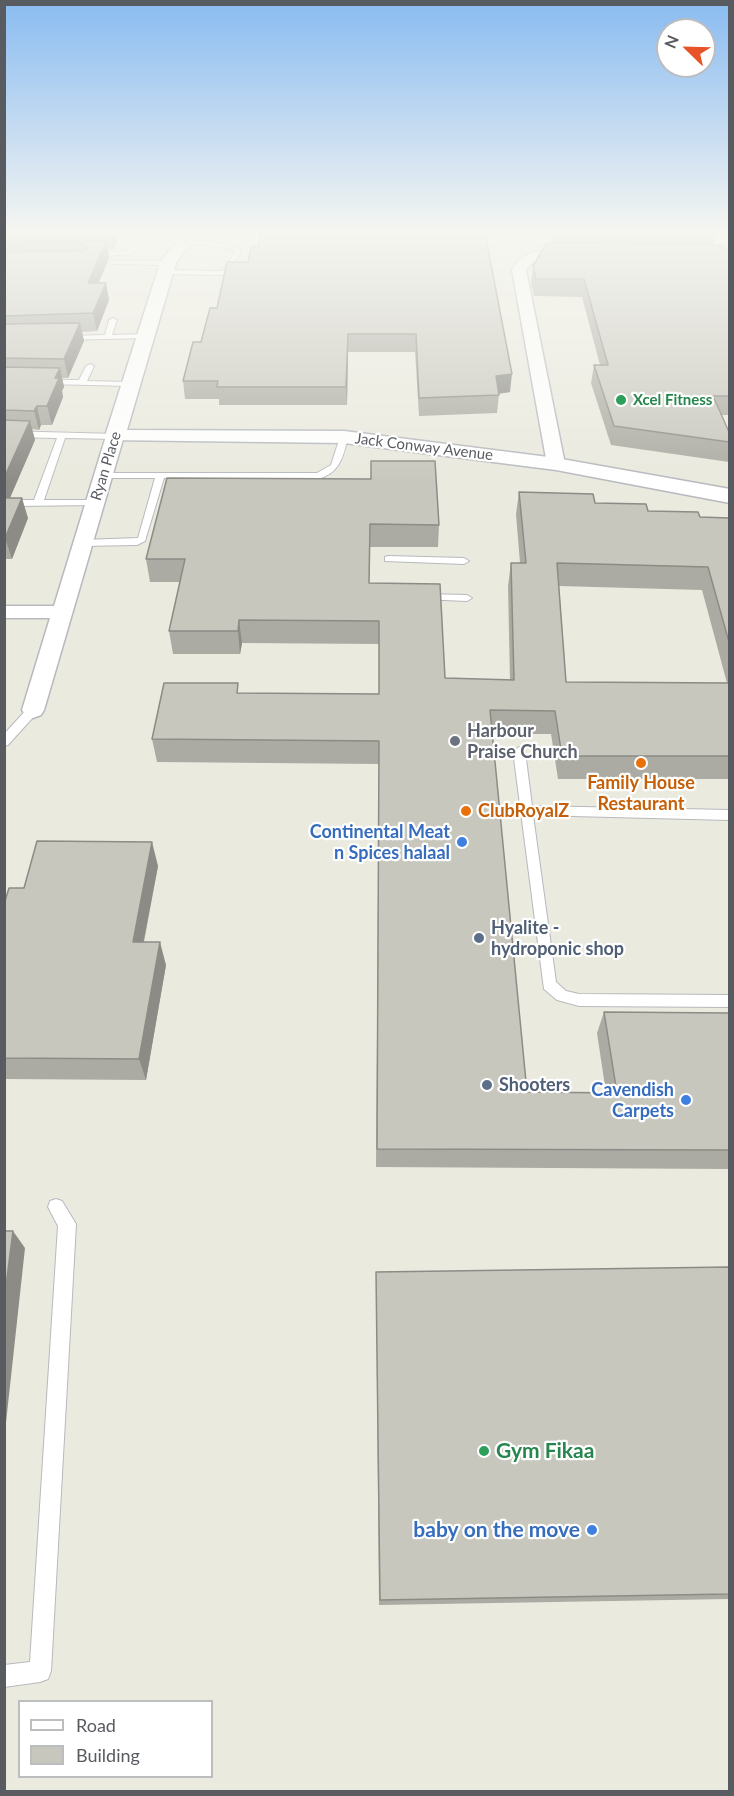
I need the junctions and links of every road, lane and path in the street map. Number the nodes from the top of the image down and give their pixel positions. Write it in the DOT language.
graph roads {
  1 [pos="150,317"];
  2 [pos="528,317"];
  3 [pos="112,320"];
  4 [pos="144,336"];
  5 [pos="108,337"];
  6 [pos="59,338"];
  7 [pos="90,366"];
  8 [pos="37,382"];
  9 [pos="82,382"];
  10 [pos="130,384"];
  11 [pos="4,434"];
  12 [pos="62,435"];
  13 [pos="115,436"];
  14 [pos="344,437"];
  15 [pos="556,465"];
  16 [pos="103,475"];
  17 [pos="160,476"];
  18 [pos="729,496"];
  19 [pos="38,503"];
  20 [pos="95,503"];
  21 [pos="4,507"];
  22 [pos="83,543"];
  23 [pos="388,559"];
  24 [pos="464,561"];
  25 [pos="407,597"];
  26 [pos="467,598"];
  27 [pos="4,612"];
  28 [pos="63,612"];
  29 [pos="33,710"];
  30 [pos="4,742"];
  31 [pos="519,751"];
  32 [pos="527,810"];
  33 [pos="729,815"];
  34 [pos="729,1001"];
  35 [pos="56,1207"];
  36 [pos="4,1677"];
  1 -- 4 [label="street, Ryan Place"];
  2 -- 15 [label="street"];
  3 -- 5 [label="lane"];
  4 -- 5 [label="lane"];
  4 -- 10 [label="street, Ryan Place"];
  5 -- 6 [label="lane"];
  7 -- 9 [label="lane"];
  8 -- 9 [label="lane"];
  9 -- 10 [label="lane"];
  10 -- 13 [label="street, Ryan Place"];
  11 -- 12 [label="lane"];
  12 -- 13 [label="lane"];
  12 -- 19 [label="lane"];
  13 -- 14 [label="street, Jack Conway Avenue"];
  13 -- 16 [label="street, Ryan Place"];
  14 -- 15 [label="street, Jack Conway Avenue"];
  14 -- 17 [label="lane"];
  15 -- 18 [label="street, Jack Conway Avenue"];
  16 -- 17 [label="lane"];
  16 -- 20 [label="street, Ryan Place"];
  17 -- 22 [label="lane"];
  19 -- 20 [label="lane"];
  19 -- 21 [label="lane"];
  20 -- 22 [label="street, Ryan Place"];
  22 -- 28 [label="street, Ryan Place"];
  23 -- 24 [label="lane"];
  25 -- 26 [label="lane"];
  27 -- 28 [label="street"];
  28 -- 29 [label="street, Ryan Place"];
  29 -- 30 [label="lane"];
  31 -- 32 [label="lane"];
  32 -- 33 [label="lane"];
  32 -- 34 [label="lane"];
  35 -- 36 [label="lane"];
}
